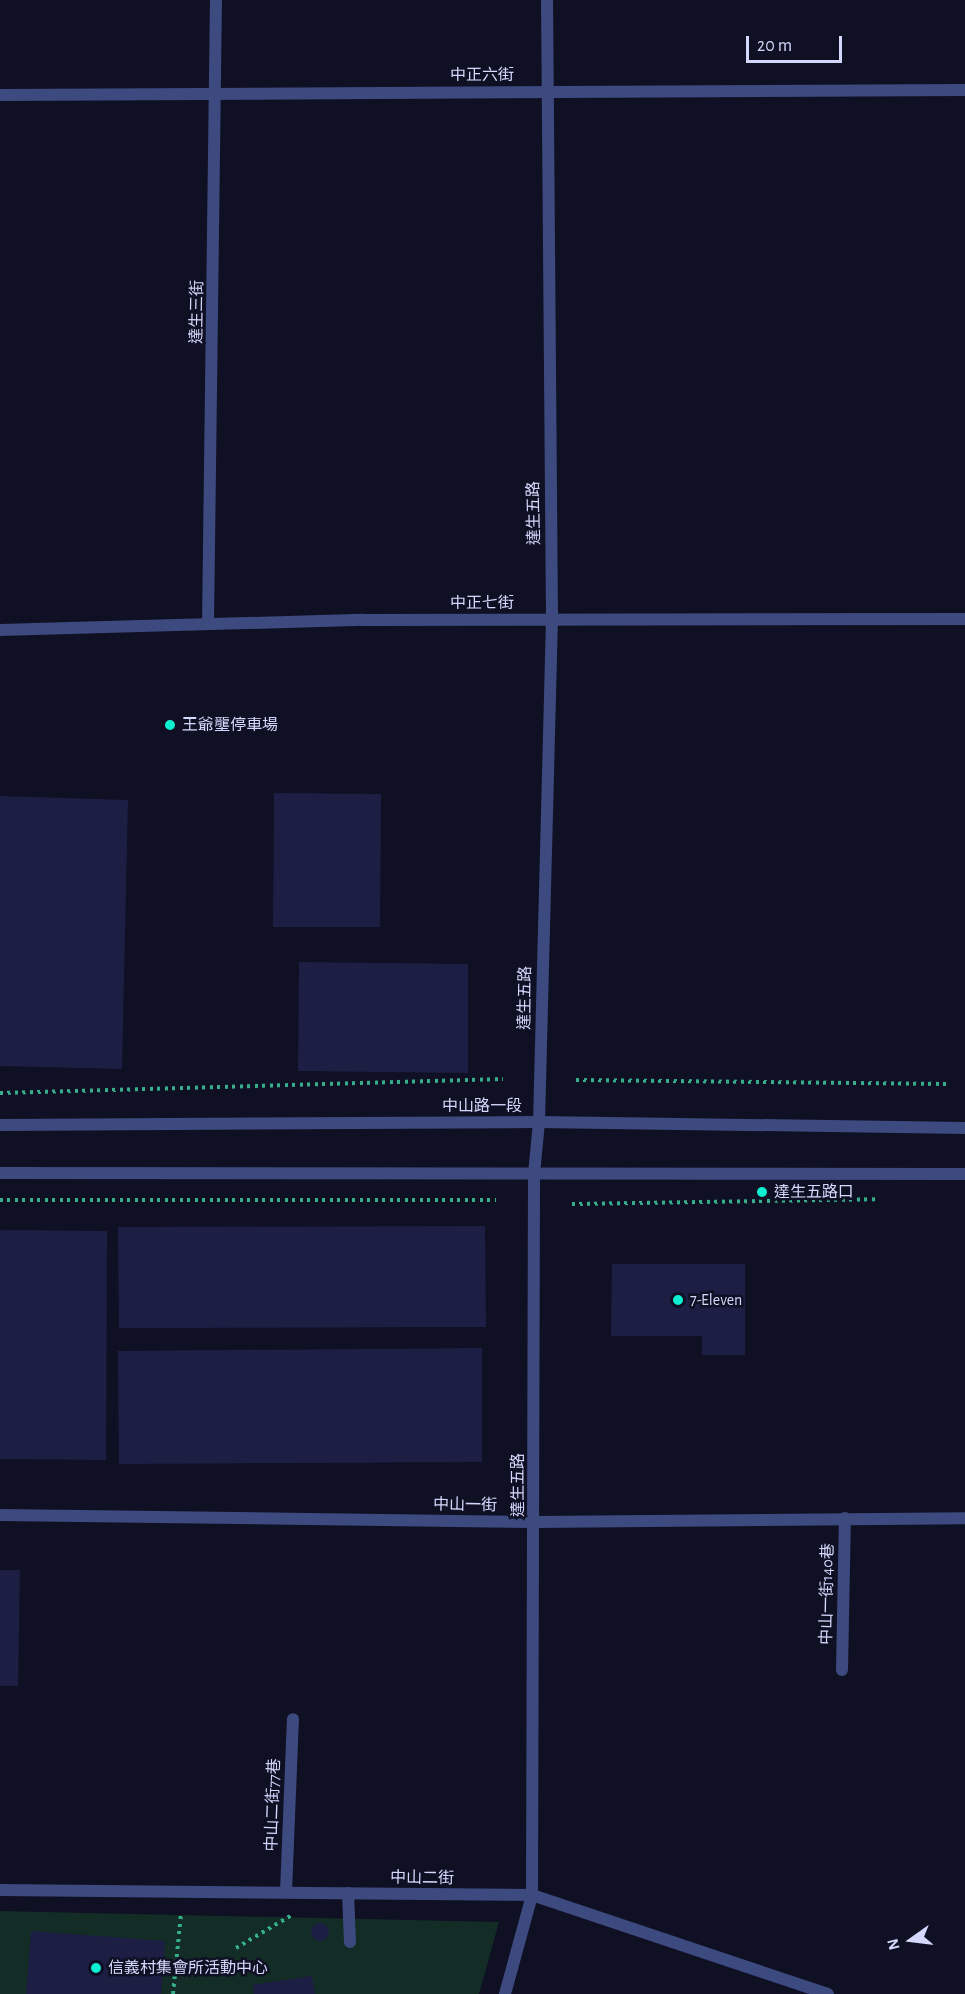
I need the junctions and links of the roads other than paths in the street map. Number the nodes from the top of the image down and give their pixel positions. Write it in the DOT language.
graph roads {
  1 [pos="216,0"];
  2 [pos="547,0"];
  3 [pos="965,90"];
  4 [pos="547,91"];
  5 [pos="216,92"];
  6 [pos="0,95"];
  7 [pos="552,619"];
  8 [pos="965,619"];
  9 [pos="208,624"];
  10 [pos="0,630"];
  11 [pos="540,1122"];
  12 [pos="0,1125"];
  13 [pos="965,1128"];
  14 [pos="0,1173"];
  15 [pos="534,1174"];
  16 [pos="965,1174"];
  17 [pos="0,1515"];
  18 [pos="845,1518"];
  19 [pos="965,1518"];
  20 [pos="535,1522"];
  21 [pos="842,1670"];
  22 [pos="292,1719"];
  23 [pos="0,1890"];
  24 [pos="286,1892"];
  25 [pos="348,1893"];
  26 [pos="532,1895"];
  27 [pos="350,1942"];
  28 [pos="812,1992"];
  29 [pos="505,1994"];
  30 [pos="828,1994"];
  1 -- 5 [label="street, 達生三街"];
  2 -- 4 [label="street, 達生五路"];
  3 -- 4 [label="street, 中正六街"];
  4 -- 5 [label="street, 中正六街"];
  4 -- 7 [label="street, 達生五路"];
  5 -- 6 [label="street, 中正六街"];
  5 -- 9 [label="street, 達生三街"];
  7 -- 8 [label="street, 中正七街"];
  7 -- 9 [label="street, 中正七街"];
  7 -- 11 [label="street, 達生五路"];
  9 -- 10 [label="street, 中正七街"];
  11 -- 12 [label="street, 中山路一段"];
  11 -- 13 [label="street, 中山路一段"];
  11 -- 15 [label="street, 達生五路"];
  14 -- 15 [label="street"];
  15 -- 16 [label="street"];
  15 -- 20 [label="street, 達生五路"];
  17 -- 20 [label="street, 中山一街"];
  18 -- 19 [label="street, 中山一街"];
  18 -- 20 [label="street, 中山一街"];
  18 -- 21 [label="street, 中山一街140巷"];
  20 -- 26 [label="street, 達生五路"];
  22 -- 24 [label="street, 中山二街77巷"];
  23 -- 24 [label="street, 中山二街"];
  24 -- 25 [label="street, 中山二街"];
  25 -- 26 [label="street, 中山二街"];
  25 -- 27 [label="street"];
  26 -- 28 [label="street, 中山二街"];
  26 -- 29 [label="street, 達生五路"];
  28 -- 30 [label="street, 中山二街"];
}
